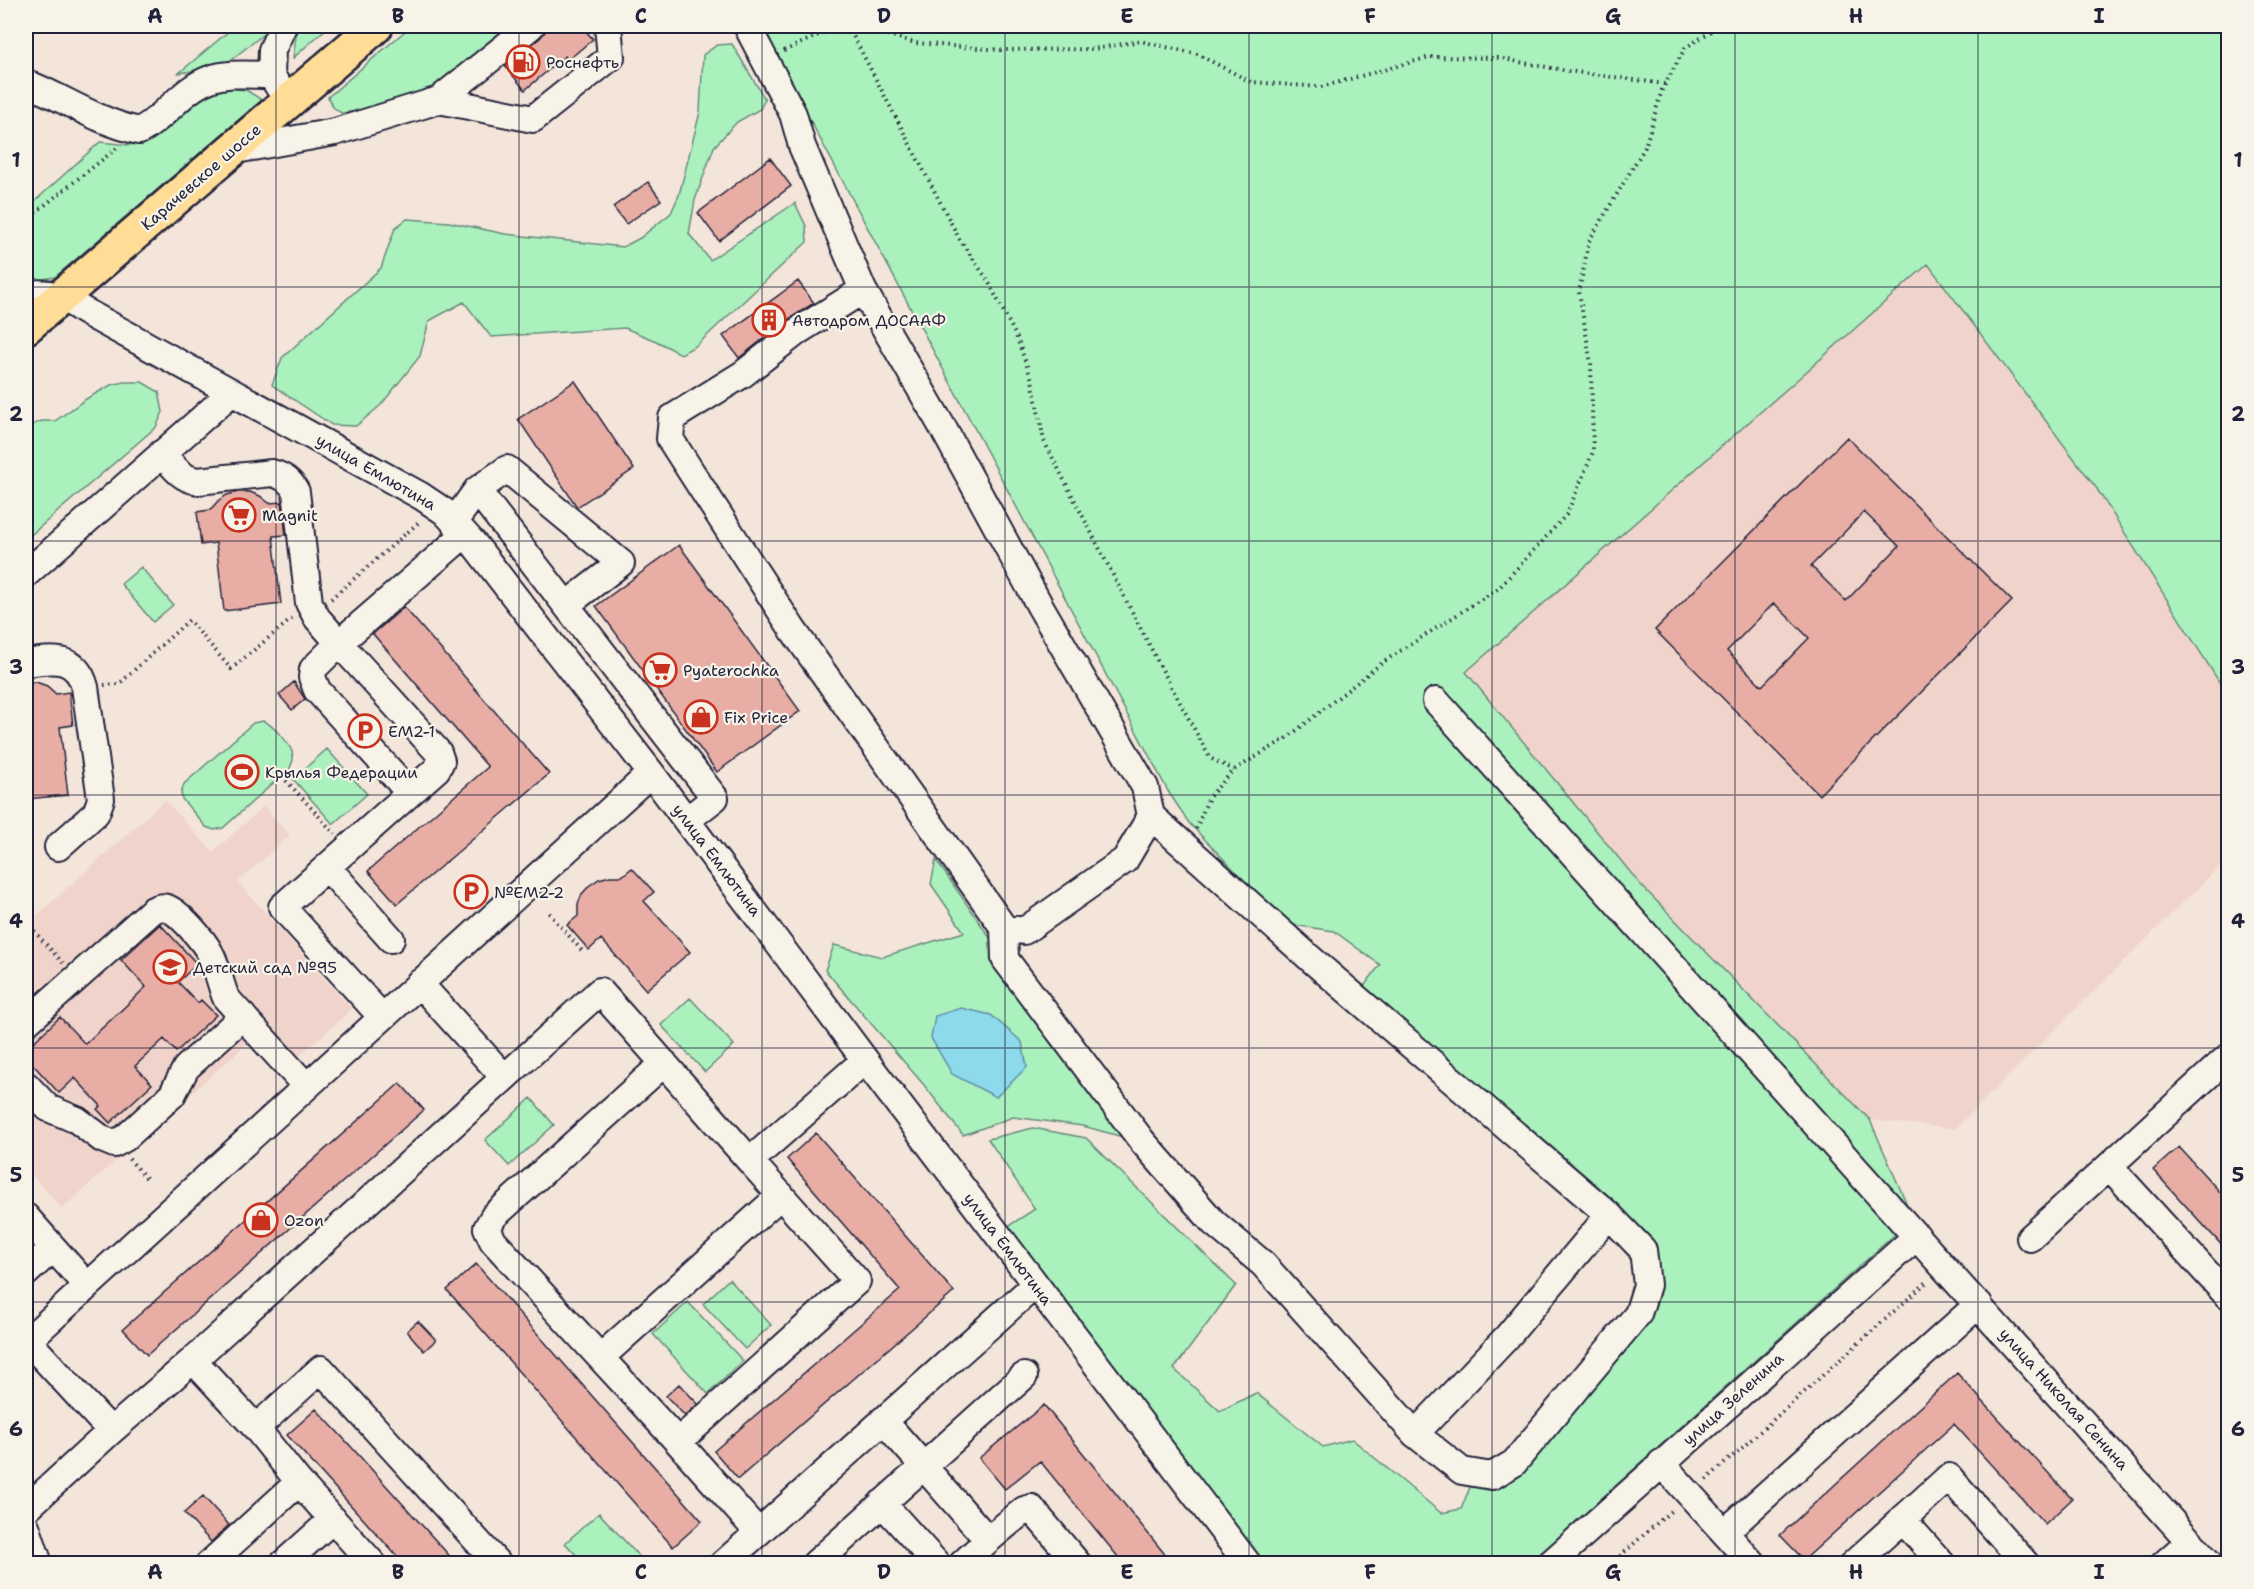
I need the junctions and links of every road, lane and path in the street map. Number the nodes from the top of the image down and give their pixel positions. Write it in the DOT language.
graph roads {
  1 [pos="283,26"];
  2 [pos="376,26"];
  3 [pos="531,26"];
  4 [pos="608,26"];
  5 [pos="747,26"];
  6 [pos="838,26"];
  7 [pos="848,26"];
  8 [pos="859,26"];
  9 [pos="1719,26"];
  10 [pos="765,60"];
  11 [pos="26,83"];
  12 [pos="1665,84"];
  13 [pos="280,88"];
  14 [pos="439,100"];
  15 [pos="139,131"];
  16 [pos="230,151"];
  17 [pos="26,220"];
  18 [pos="863,290"];
  19 [pos="26,294"];
  20 [pos="63,296"];
  21 [pos="26,327"];
  22 [pos="231,393"];
  23 [pos="162,453"];
  24 [pos="477,490"];
  25 [pos="418,523"];
  26 [pos="459,528"];
  27 [pos="26,574"];
  28 [pos="569,608"];
  29 [pos="310,609"];
  30 [pos="543,633"];
  31 [pos="339,643"];
  32 [pos="26,663"];
  33 [pos="85,687"];
  34 [pos="1436,701"];
  35 [pos="1234,770"];
  36 [pos="651,773"];
  37 [pos="282,776"];
  38 [pos="409,792"];
  39 [pos="1150,816"];
  40 [pos="687,820"];
  41 [pos="58,847"];
  42 [pos="348,848"];
  43 [pos="1188,850"];
  44 [pos="327,867"];
  45 [pos="2229,876"];
  46 [pos="2229,886"];
  47 [pos="549,913"];
  48 [pos="26,922"];
  49 [pos="1004,928"];
  50 [pos="391,939"];
  51 [pos="583,952"];
  52 [pos="76,978"];
  53 [pos="419,983"];
  54 [pos="243,1016"];
  55 [pos="382,1017"];
  56 [pos="26,1023"];
  57 [pos="2229,1057"];
  58 [pos="865,1060"];
  59 [pos="664,1063"];
  60 [pos="504,1077"];
  61 [pos="26,1085"];
  62 [pos="306,1086"];
  63 [pos="114,1144"];
  64 [pos="750,1161"];
  65 [pos="2109,1166"];
  66 [pos="149,1181"];
  67 [pos="781,1195"];
  68 [pos="1609,1215"];
  69 [pos="26,1217"];
  70 [pos="1917,1236"];
  71 [pos="2030,1238"];
  72 [pos="53,1248"];
  73 [pos="1944,1266"];
  74 [pos="26,1273"];
  75 [pos="1035,1285"];
  76 [pos="87,1286"];
  77 [pos="2229,1296"];
  78 [pos="1979,1304"];
  79 [pos="26,1341"];
  80 [pos="601,1357"];
  81 [pos="193,1360"];
  82 [pos="1024,1376"];
  83 [pos="883,1420"];
  84 [pos="256,1428"];
  85 [pos="111,1431"];
  86 [pos="1415,1434"];
  87 [pos="678,1442"];
  88 [pos="1661,1463"];
  89 [pos="922,1466"];
  90 [pos="299,1482"];
  91 [pos="1690,1494"];
  92 [pos="882,1503"];
  93 [pos="26,1509"];
  94 [pos="333,1519"];
  95 [pos="1902,1519"];
  96 [pos="26,1526"];
  97 [pos="1725,1532"];
  98 [pos="758,1533"];
  99 [pos="988,1540"];
  100 [pos="2190,1540"];
  101 [pos="39,1563"];
  102 [pos="209,1563"];
  103 [pos="283,1563"];
  104 [pos="373,1563"];
  105 [pos="498,1563"];
  106 [pos="723,1563"];
  107 [pos="815,1563"];
  108 [pos="937,1563"];
  109 [pos="962,1563"];
  110 [pos="1078,1563"];
  111 [pos="1248,1563"];
  112 [pos="1550,1563"];
  113 [pos="1611,1563"];
  114 [pos="1753,1563"];
  115 [pos="1853,1563"];
  116 [pos="1942,1563"];
  117 [pos="2026,1563"];
  118 [pos="2164,1563"];
  119 [pos="2210,1563"];
  1 -- 13 [label="street"];
  2 -- 13 [label="highway, Карачевское шоссе"];
  3 -- 14 [label="street"];
  4 -- 14 [label="street"];
  5 -- 10 [label="street"];
  6 -- 10 [label="path"];
  7 -- 35 [label="path"];
  8 -- 12 [label="path"];
  9 -- 12 [label="path"];
  10 -- 18 [label="street"];
  11 -- 15 [label="street"];
  12 -- 35 [label="path"];
  13 -- 15 [label="street"];
  13 -- 16 [label="highway, Карачевское шоссе"];
  14 -- 16 [label="street"];
  15 -- 17 [label="path"];
  16 -- 20 [label="highway, Карачевское шоссе"];
  18 -- 39 [label="street"];
  18 -- 49 [label="street"];
  19 -- 20 [label="street"];
  20 -- 21 [label="highway, Карачевское шоссе"];
  20 -- 22 [label="street, улица Емлютина"];
  22 -- 23 [label="street"];
  22 -- 26 [label="street, улица Емлютина"];
  23 -- 27 [label="street"];
  23 -- 29 [label="street"];
  24 -- 26 [label="street"];
  24 -- 28 [label="street"];
  24 -- 28 [label="street"];
  25 -- 29 [label="path"];
  26 -- 30 [label="street, улица Емлютина"];
  26 -- 31 [label="street"];
  28 -- 30 [label="street"];
  28 -- 40 [label="street"];
  29 -- 31 [label="street"];
  29 -- 33 [label="path"];
  30 -- 36 [label="street, улица Емлютина"];
  31 -- 38 [label="street"];
  31 -- 38 [label="street"];
  32 -- 33 [label="street"];
  33 -- 41 [label="street"];
  34 -- 70 [label="street, улица Николая Сенина"];
  35 -- 43 [label="path"];
  36 -- 40 [label="street, улица Емлютина"];
  36 -- 53 [label="street"];
  37 -- 42 [label="path"];
  38 -- 42 [label="street"];
  39 -- 43 [label="street"];
  39 -- 49 [label="street"];
  40 -- 58 [label="street, улица Емлютина"];
  42 -- 44 [label="street"];
  43 -- 68 [label="street"];
  44 -- 50 [label="street"];
  44 -- 55 [label="street"];
  45 -- 46 [label="path"];
  47 -- 51 [label="path"];
  48 -- 52 [label="path"];
  49 -- 86 [label="street"];
  52 -- 54 [label="street"];
  52 -- 56 [label="street"];
  53 -- 55 [label="street"];
  53 -- 60 [label="street"];
  54 -- 62 [label="street"];
  54 -- 63 [label="street"];
  55 -- 62 [label="street"];
  57 -- 65 [label="street"];
  58 -- 64 [label="street"];
  58 -- 75 [label="street, улица Емлютина"];
  59 -- 60 [label="street"];
  59 -- 64 [label="street"];
  59 -- 80 [label="street"];
  60 -- 81 [label="street"];
  61 -- 63 [label="street"];
  62 -- 76 [label="street"];
  63 -- 66 [label="path"];
  64 -- 67 [label="street"];
  65 -- 71 [label="street"];
  65 -- 77 [label="street"];
  67 -- 80 [label="street"];
  67 -- 87 [label="street"];
  68 -- 86 [label="street"];
  68 -- 86 [label="street"];
  69 -- 72 [label="street"];
  70 -- 73 [label="street, улица Николая Сенина"];
  70 -- 88 [label="street, улица Зеленина"];
  72 -- 74 [label="street"];
  72 -- 76 [label="street"];
  73 -- 78 [label="street, улица Николая Сенина"];
  73 -- 91 [label="path"];
  75 -- 83 [label="street"];
  75 -- 111 [label="street, улица Емлютина"];
  76 -- 79 [label="street"];
  78 -- 97 [label="street"];
  78 -- 100 [label="street, улица Николая Сенина"];
  79 -- 85 [label="street"];
  80 -- 87 [label="street"];
  81 -- 84 [label="street"];
  81 -- 85 [label="street"];
  82 -- 89 [label="street"];
  83 -- 89 [label="street"];
  83 -- 98 [label="street"];
  84 -- 90 [label="street"];
  84 -- 105 [label="street"];
  85 -- 93 [label="street"];
  87 -- 98 [label="street"];
  88 -- 91 [label="street"];
  88 -- 112 [label="street, улица Зеленина"];
  89 -- 92 [label="street"];
  89 -- 99 [label="street"];
  90 -- 94 [label="street"];
  90 -- 102 [label="street"];
  91 -- 97 [label="street"];
  91 -- 113 [label="path"];
  92 -- 107 [label="street"];
  92 -- 108 [label="street"];
  94 -- 103 [label="street"];
  94 -- 104 [label="street"];
  95 -- 115 [label="street"];
  95 -- 116 [label="street"];
  95 -- 117 [label="street"];
  96 -- 101 [label="street"];
  97 -- 114 [label="street"];
  98 -- 106 [label="street"];
  99 -- 109 [label="street"];
  99 -- 110 [label="street"];
  100 -- 118 [label="street"];
  100 -- 119 [label="street, улица Николая Сенина"];
}
